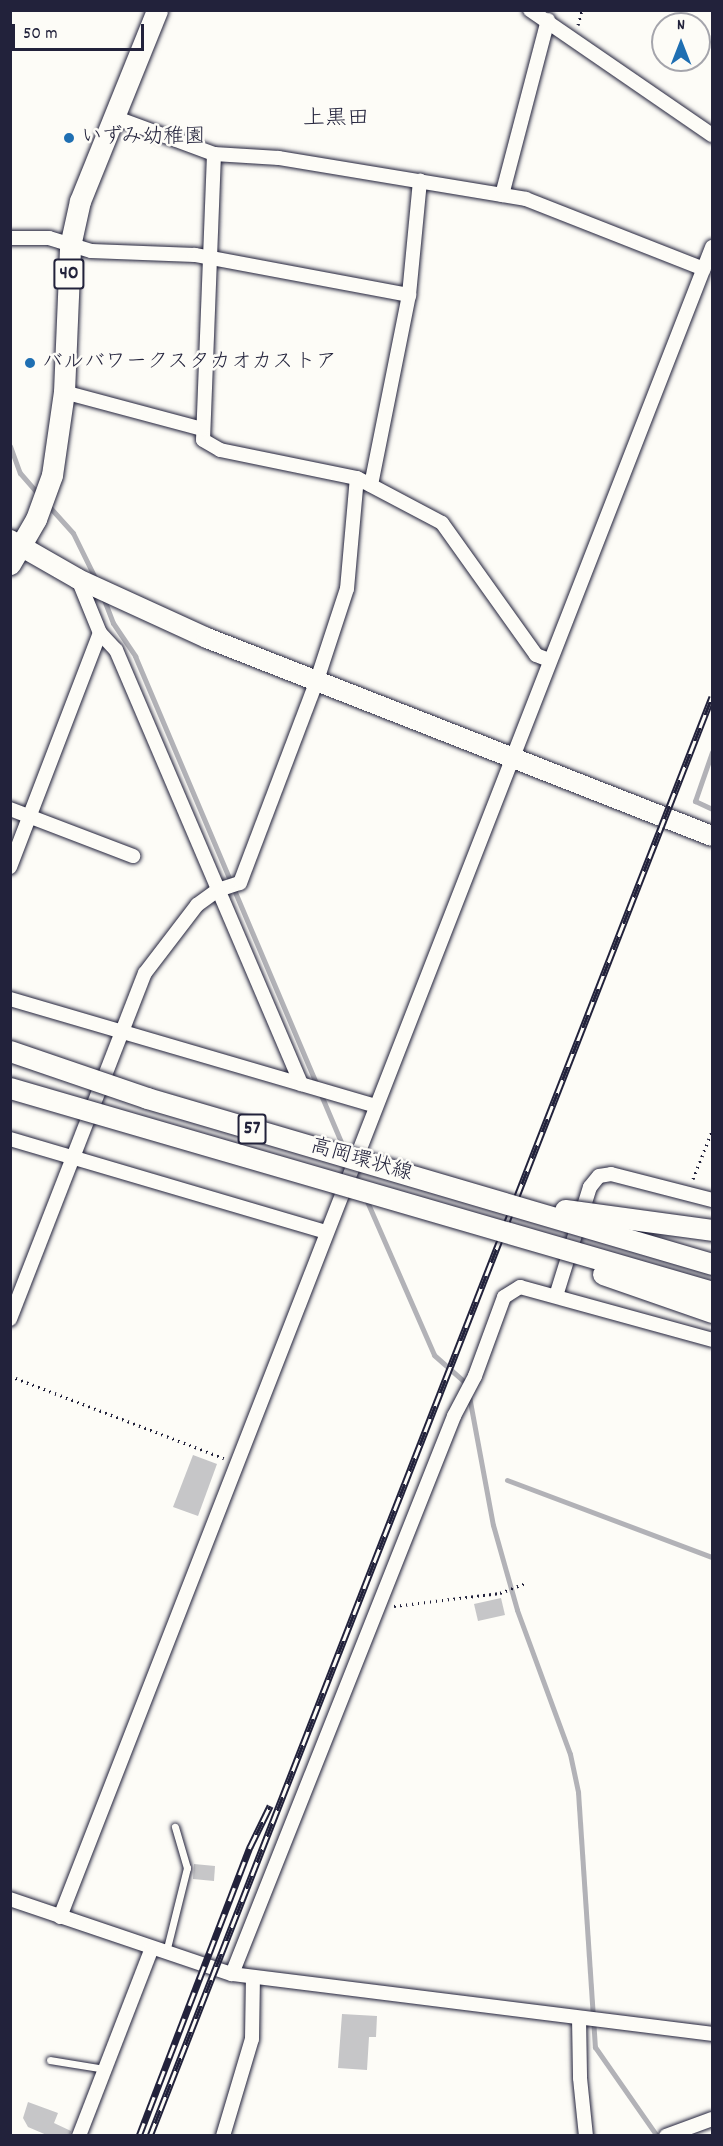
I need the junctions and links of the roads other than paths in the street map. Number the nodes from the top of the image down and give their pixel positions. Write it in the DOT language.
graph roads {
  1 [pos="157,10"];
  2 [pos="530,10"];
  3 [pos="548,20"];
  4 [pos="114,117"];
  5 [pos="712,135"];
  6 [pos="214,154"];
  7 [pos="420,181"];
  8 [pos="502,195"];
  9 [pos="10,238"];
  10 [pos="70,246"];
  11 [pos="712,247"];
  12 [pos="210,259"];
  13 [pos="704,269"];
  14 [pos="409,295"];
  15 [pos="63,392"];
  16 [pos="202,429"];
  17 [pos="357,478"];
  18 [pos="371,485"];
  19 [pos="14,550"];
  20 [pos="85,582"];
  21 [pos="100,633"];
  22 [pos="549,660"];
  23 [pos="317,680"];
  24 [pos="512,756"];
  25 [pos="10,809"];
  26 [pos="30,817"];
  27 [pos="712,836"];
  28 [pos="133,856"];
  29 [pos="10,867"];
  30 [pos="221,889"];
  31 [pos="10,999"];
  32 [pos="122,1033"];
  33 [pos="10,1051"];
  34 [pos="301,1084"];
  35 [pos="10,1088"];
  36 [pos="376,1106"];
  37 [pos="10,1139"];
  38 [pos="72,1160"];
  39 [pos="375,1196"];
  40 [pos="712,1200"];
  41 [pos="496,1201"];
  42 [pos="712,1230"];
  43 [pos="326,1232"];
  44 [pos="712,1264"];
  45 [pos="712,1292"];
  46 [pos="556,1296"];
  47 [pos="712,1312"];
  48 [pos="10,1319"];
  49 [pos="712,1340"];
  50 [pos="175,1827"];
  51 [pos="10,1899"];
  52 [pos="60,1917"];
  53 [pos="151,1950"];
  54 [pos="166,1954"];
  55 [pos="232,1974"];
  56 [pos="253,1978"];
  57 [pos="579,2018"];
  58 [pos="712,2034"];
  59 [pos="50,2060"];
  60 [pos="105,2069"];
  61 [pos="712,2119"];
  62 [pos="79,2136"];
  63 [pos="223,2136"];
  64 [pos="586,2136"];
  65 [pos="666,2136"];
  1 -- 4 [label="main road, 40"];
  2 -- 3 [label="street"];
  3 -- 5 [label="street"];
  3 -- 8 [label="street"];
  4 -- 6 [label="street"];
  4 -- 10 [label="main road, 40"];
  6 -- 7 [label="street"];
  6 -- 12 [label="street"];
  7 -- 8 [label="street"];
  7 -- 14 [label="street"];
  8 -- 13 [label="street"];
  9 -- 10 [label="street"];
  10 -- 12 [label="street"];
  10 -- 15 [label="main road, 40"];
  11 -- 13 [label="street"];
  12 -- 14 [label="street"];
  12 -- 16 [label="street"];
  13 -- 22 [label="street"];
  14 -- 18 [label="street"];
  15 -- 16 [label="street"];
  15 -- 19 [label="main road, 40"];
  16 -- 17 [label="street"];
  17 -- 18 [label="street"];
  17 -- 23 [label="street"];
  18 -- 22 [label="street"];
  19 -- 20 [label="street"];
  20 -- 21 [label="street"];
  20 -- 23 [label="street"];
  21 -- 26 [label="street"];
  21 -- 30 [label="street"];
  22 -- 24 [label="street"];
  23 -- 24 [label="street"];
  23 -- 30 [label="street"];
  24 -- 27 [label="street"];
  24 -- 36 [label="street"];
  25 -- 26 [label="street"];
  26 -- 28 [label="street"];
  26 -- 29 [label="street"];
  30 -- 32 [label="street"];
  30 -- 34 [label="street"];
  31 -- 32 [label="street"];
  32 -- 34 [label="street"];
  32 -- 38 [label="street"];
  33 -- 41 [label="main road, 高岡環状線 / 57, bridge"];
  34 -- 36 [label="street"];
  35 -- 39 [label="main road, 高岡環状線 / 57, bridge"];
  36 -- 43 [label="street"];
  37 -- 38 [label="street"];
  38 -- 43 [label="street"];
  38 -- 48 [label="street"];
  39 -- 45 [label="main road, 高岡環状線 / 57, bridge"];
  39 -- 47 [label="main road, 57, bridge"];
  40 -- 46 [label="street"];
  41 -- 42 [label="main road, 57, bridge"];
  41 -- 44 [label="main road, 高岡環状線 / 57, bridge"];
  43 -- 52 [label="street"];
  46 -- 49 [label="street"];
  46 -- 55 [label="street"];
  50 -- 54 [label="lane"];
  51 -- 52 [label="street"];
  52 -- 53 [label="street"];
  53 -- 54 [label="street"];
  53 -- 60 [label="street"];
  54 -- 55 [label="street"];
  55 -- 56 [label="street"];
  56 -- 57 [label="street"];
  56 -- 63 [label="street"];
  57 -- 58 [label="street"];
  57 -- 64 [label="street"];
  59 -- 60 [label="lane"];
  60 -- 62 [label="street"];
  61 -- 65 [label="street"];
}
